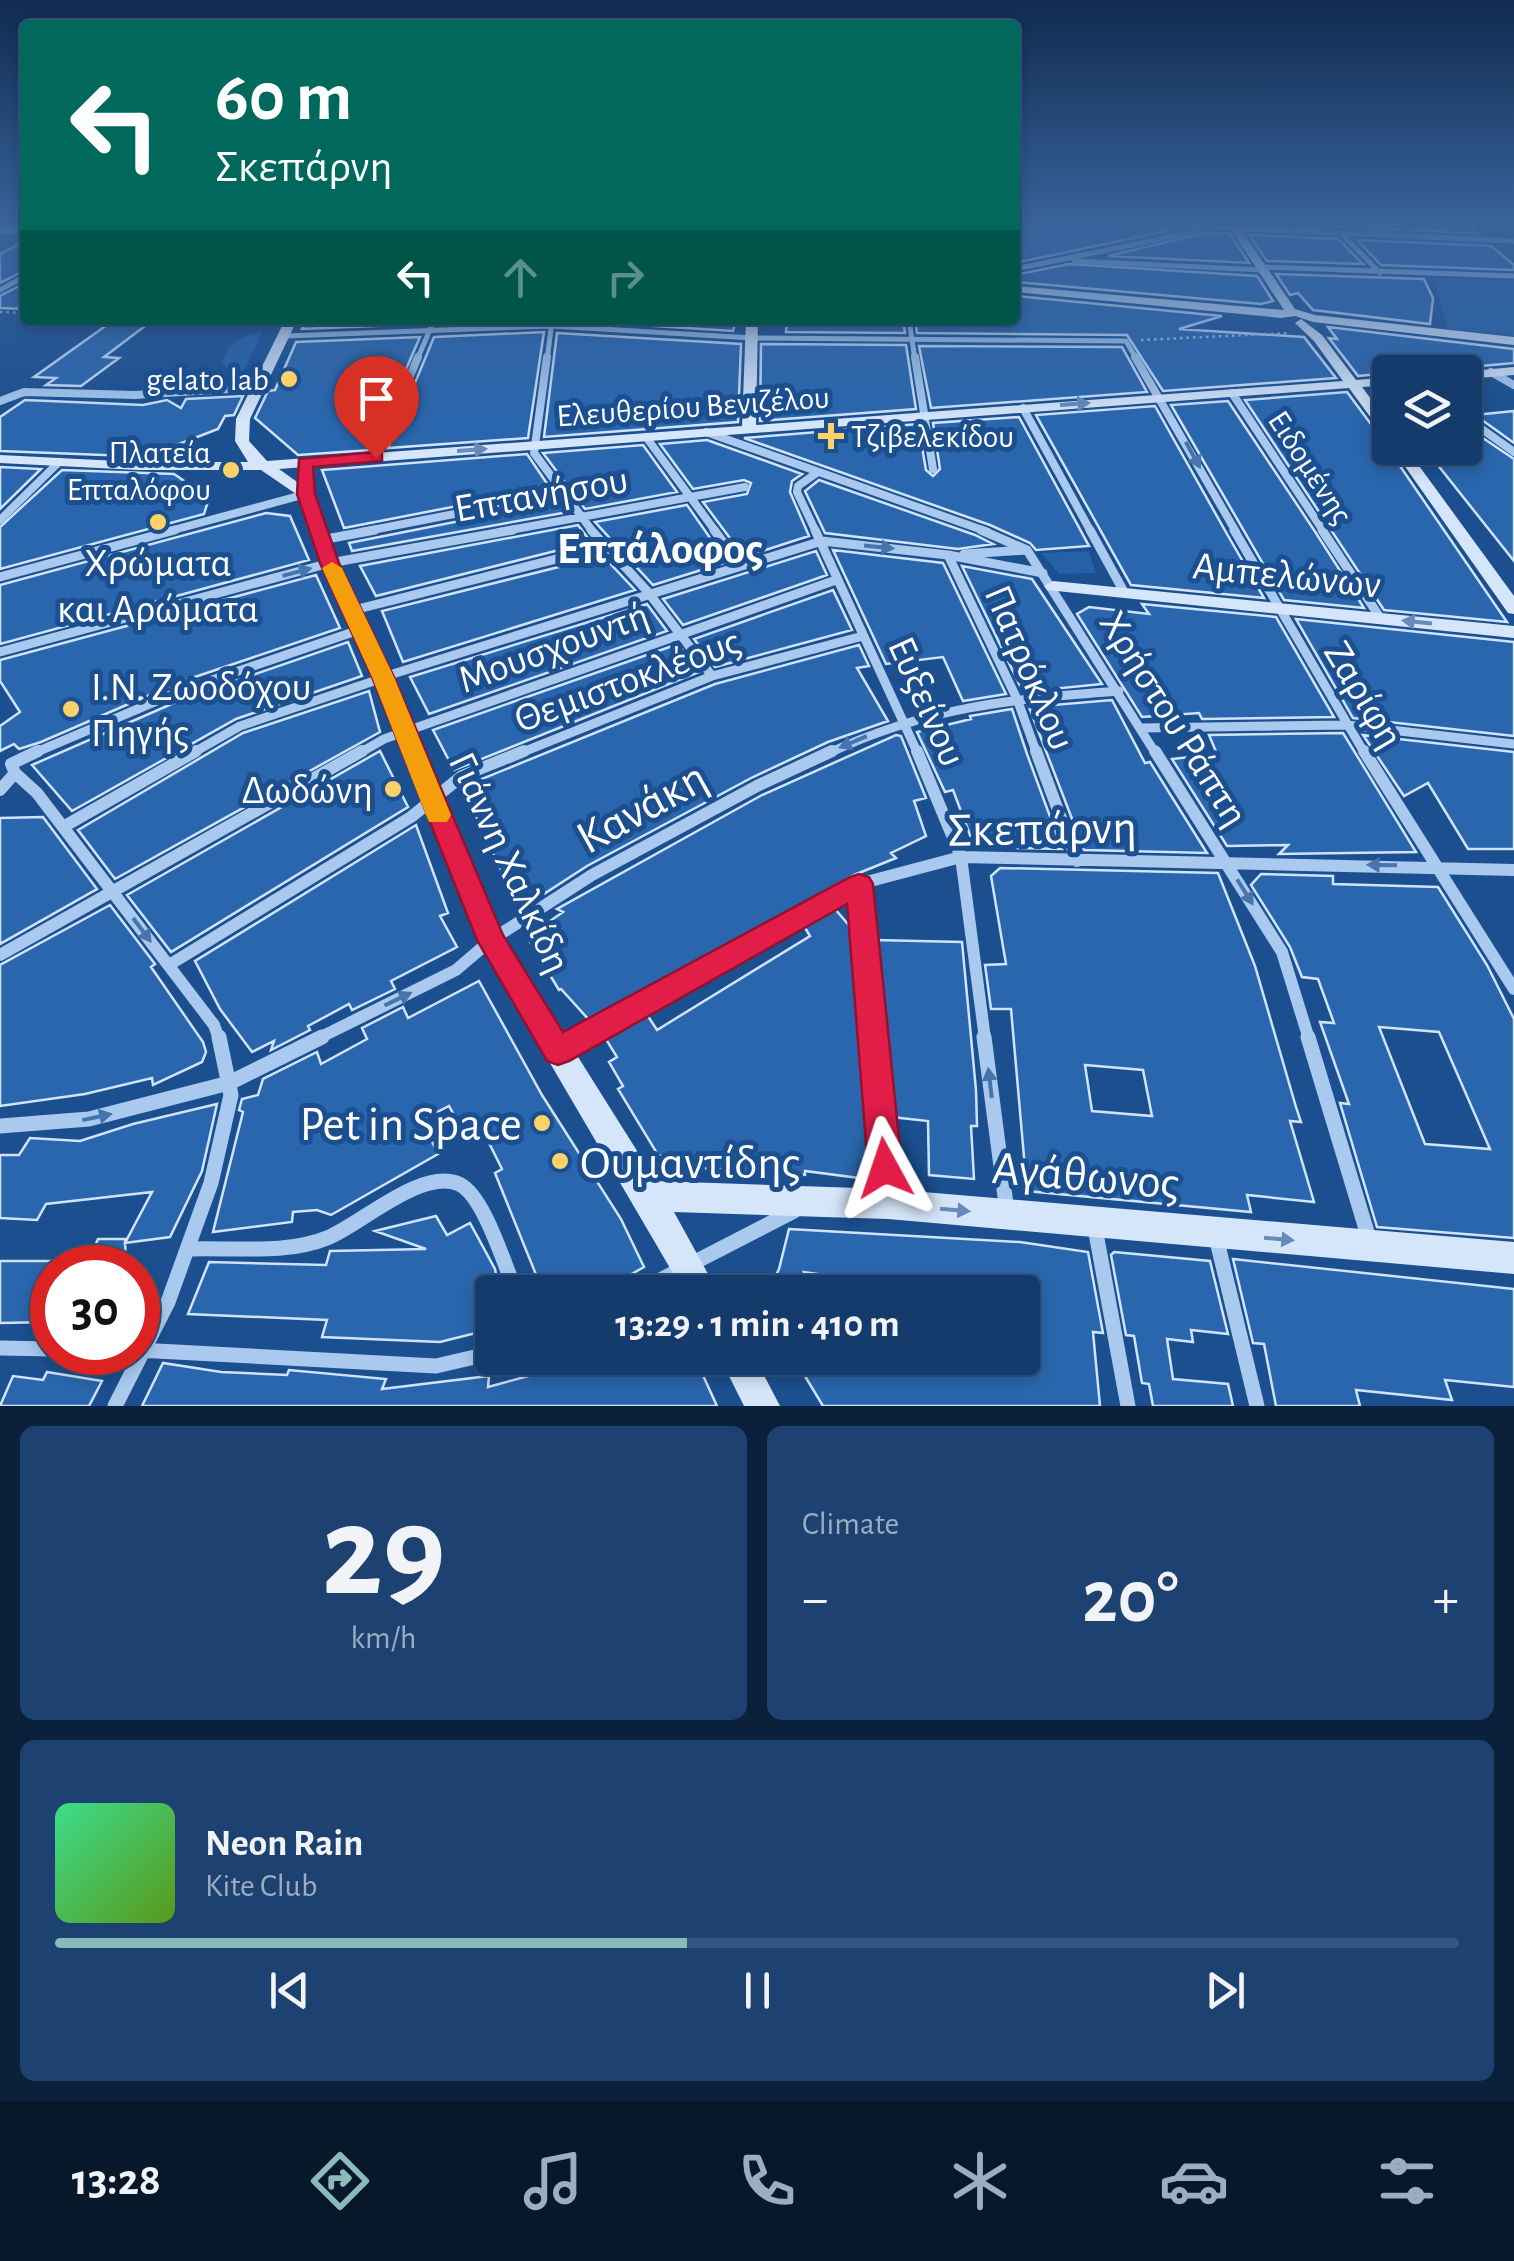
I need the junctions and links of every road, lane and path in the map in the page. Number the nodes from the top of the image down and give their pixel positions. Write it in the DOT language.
graph roads {
  1 [pos="1033,291"];
  2 [pos="1274,291"];
  3 [pos="1286,313"];
  4 [pos="1307,321"];
  5 [pos="290,325"];
  6 [pos="432,325"];
  7 [pos="516,325"];
  8 [pos="551,325"];
  9 [pos="578,325"];
  10 [pos="752,325"];
  11 [pos="910,325"];
  12 [pos="429,330"];
  13 [pos="285,336"];
  14 [pos="753,338"];
  15 [pos="1318,338"];
  16 [pos="914,340"];
  17 [pos="1514,341"];
  18 [pos="1126,342"];
  19 [pos="1514,370"];
  20 [pos="1491,372"];
  21 [pos="1482,373"];
  22 [pos="1372,381"];
  23 [pos="1352,383"];
  24 [pos="1514,384"];
  25 [pos="259,386"];
  26 [pos="1232,392"];
  27 [pos="1161,398"];
  28 [pos="0,401"];
  29 [pos="1023,408"];
  30 [pos="1372,410"];
  31 [pos="925,416"];
  32 [pos="748,429"];
  33 [pos="1482,429"];
  34 [pos="706,432"];
  35 [pos="646,437"];
  36 [pos="533,446"];
  37 [pos="1514,452"];
  38 [pos="376,458"];
  39 [pos="0,459"];
  40 [pos="59,462"];
  41 [pos="304,463"];
  42 [pos="1411,465"];
  43 [pos="262,466"];
  44 [pos="934,469"];
  45 [pos="818,472"];
  46 [pos="745,487"];
  47 [pos="562,493"];
  48 [pos="306,494"];
  49 [pos="686,497"];
  50 [pos="581,516"];
  51 [pos="0,520"];
  52 [pos="322,540"];
  53 [pos="822,541"];
  54 [pos="604,547"];
  55 [pos="1027,550"];
  56 [pos="948,555"];
  57 [pos="330,563"];
  58 [pos="740,564"];
  59 [pos="0,577"];
  60 [pos="836,580"];
  61 [pos="1049,580"];
  62 [pos="648,592"];
  63 [pos="1124,592"];
  64 [pos="1514,609"];
  65 [pos="1280,610"];
  66 [pos="1381,619"];
  67 [pos="355,620"];
  68 [pos="1514,632"];
  69 [pos="680,633"];
  70 [pos="863,636"];
  71 [pos="0,652"];
  72 [pos="712,676"];
  73 [pos="383,678"];
  74 [pos="1119,691"];
  75 [pos="1017,699"];
  76 [pos="904,721"];
  77 [pos="1348,725"];
  78 [pos="1141,728"];
  79 [pos="404,731"];
  80 [pos="1514,744"];
  81 [pos="9,767"];
  82 [pos="0,790"];
  83 [pos="431,799"];
  84 [pos="63,827"];
  85 [pos="961,857"];
  86 [pos="1077,861"];
  87 [pos="1226,862"];
  88 [pos="1439,867"];
  89 [pos="1514,870"];
  90 [pos="859,884"];
  91 [pos="113,893"];
  92 [pos="491,940"];
  93 [pos="0,955"];
  94 [pos="169,965"];
  95 [pos="1514,989"];
  96 [pos="558,1051"];
  97 [pos="229,1083"];
  98 [pos="0,1126"];
  99 [pos="648,1196"];
  100 [pos="813,1201"];
  101 [pos="888,1204"];
  102 [pos="1007,1214"];
  103 [pos="1094,1222"];
  104 [pos="1215,1233"];
  105 [pos="1372,1248"];
  106 [pos="190,1249"];
  107 [pos="1514,1258"];
  108 [pos="508,1275"];
  109 [pos="692,1275"];
  110 [pos="702,1275"];
  111 [pos="160,1311"];
  112 [pos="0,1348"];
  113 [pos="30,1349"];
  114 [pos="160,1351"];
  115 [pos="475,1357"];
  116 [pos="129,1375"];
  117 [pos="746,1375"];
  118 [pos="115,1406"];
  119 [pos="763,1406"];
  120 [pos="1128,1406"];
  121 [pos="1258,1406"];
  1 -- 3 [label="main road"];
  2 -- 3 [label="main road"];
  3 -- 4 [label="main road"];
  4 -- 15 [label="main road"];
  4 -- 17 [label="main road"];
  5 -- 13 [label="main road"];
  6 -- 12 [label="street"];
  7 -- 12 [label="street"];
  8 -- 36 [label="street"];
  9 -- 14 [label="street"];
  10 -- 14 [label="main road"];
  11 -- 16 [label="street"];
  12 -- 13 [label="street"];
  12 -- 38 [label="street"];
  13 -- 25 [label="main road"];
  14 -- 16 [label="street"];
  14 -- 32 [label="main road"];
  15 -- 18 [label="path"];
  15 -- 23 [label="main road"];
  16 -- 18 [label="street"];
  16 -- 31 [label="street"];
  18 -- 27 [label="street, Ζαρίφη"];
  19 -- 20 [label="main road"];
  20 -- 21 [label="main road"];
  20 -- 24 [label="street"];
  22 -- 23 [label="main road, Ελευθερίου Βενιζέλου"];
  23 -- 26 [label="main road, Ελευθερίου Βενιζέλου"];
  23 -- 30 [label="main road"];
  25 -- 28 [label="street"];
  25 -- 43 [label="main road"];
  26 -- 27 [label="main road, Ελευθερίου Βενιζέλου"];
  26 -- 66 [label="street, Ειδομένης"];
  29 -- 27 [label="main road, Ελευθερίου Βενιζέλου, one-way"];
  27 -- 65 [label="street, Ζαρίφη, one-way"];
  29 -- 31 [label="main road, Ελευθερίου Βενιζέλου"];
  29 -- 63 [label="street"];
  31 -- 32 [label="main road, Ελευθερίου Βενιζέλου"];
  31 -- 44 [label="street"];
  32 -- 34 [label="main road, Ελευθερίου Βενιζέλου"];
  33 -- 37 [label="street"];
  34 -- 35 [label="main road, Ελευθερίου Βενιζέλου"];
  34 -- 45 [label="street, Χρήστου Ράπτη"];
  35 -- 36 [label="main road, Ελευθερίου Βενιζέλου"];
  35 -- 49 [label="street"];
  38 -- 36 [label="main road, Ελευθερίου Βενιζέλου, one-way"];
  36 -- 47 [label="street"];
  38 -- 41 [label="main road, Ελευθερίου Βενιζέλου"];
  39 -- 40 [label="main road, Ελευθερίου Βενιζέλου"];
  40 -- 43 [label="main road, Ελευθερίου Βενιζέλου"];
  40 -- 51 [label="street"];
  41 -- 43 [label="main road, Ελευθερίου Βενιζέλου"];
  41 -- 48 [label="main road, Γιάννη Χαλκίδη"];
  42 -- 64 [label="main road"];
  43 -- 48 [label="main road"];
  45 -- 53 [label="street, Ευξείνου"];
  45 -- 55 [label="street, Χρήστου Ράπτη"];
  46 -- 49 [label="street, Επτανήσου"];
  47 -- 50 [label="street"];
  47 -- 52 [label="street"];
  48 -- 52 [label="main road, Γιάννη Χαλκίδη"];
  48 -- 59 [label="street"];
  49 -- 50 [label="street, Επτανήσου"];
  49 -- 58 [label="street"];
  50 -- 54 [label="street"];
  50 -- 57 [label="street, Επτανήσου"];
  52 -- 57 [label="main road, Γιάννη Χαλκίδη"];
  53 -- 56 [label="street, one-way"];
  53 -- 58 [label="street"];
  53 -- 60 [label="street, Ευξείνου"];
  54 -- 62 [label="street"];
  54 -- 67 [label="street"];
  55 -- 56 [label="street"];
  55 -- 61 [label="street, Χρήστου Ράπτη"];
  56 -- 61 [label="street"];
  56 -- 75 [label="street, Πατρόκλου"];
  57 -- 67 [label="main road, Γιάννη Χαλκίδη"];
  71 -- 57 [label="street, Επτανήσου, one-way"];
  58 -- 62 [label="street"];
  60 -- 69 [label="street, Μουσχουντή"];
  60 -- 70 [label="street, Ευξείνου"];
  61 -- 63 [label="main road, Αμπελώνων"];
  61 -- 74 [label="street, Χρήστου Ράπτη"];
  62 -- 69 [label="street"];
  62 -- 73 [label="street"];
  63 -- 65 [label="main road, Αμπελώνων"];
  65 -- 66 [label="main road, Αμπελώνων"];
  65 -- 77 [label="street, Ζαρίφη"];
  68 -- 66 [label="main road, Αμπελώνων, one-way"];
  67 -- 73 [label="main road, Γιάννη Χαλκίδη"];
  67 -- 81 [label="street"];
  69 -- 72 [label="street"];
  69 -- 79 [label="street, Μουσχουντή"];
  70 -- 72 [label="street, Θεμιστοκλέους"];
  70 -- 76 [label="street, Ευξείνου"];
  72 -- 83 [label="street, Θεμιστοκλέους"];
  73 -- 79 [label="main road, Γιάννη Χαλκίδη"];
  73 -- 84 [label="street"];
  74 -- 75 [label="street, Κανάκη"];
  74 -- 78 [label="street, Χρήστου Ράπτη"];
  75 -- 76 [label="street, Κανάκη"];
  75 -- 86 [label="street, Πατρόκλου"];
  76 -- 85 [label="street, Ευξείνου"];
  76 -- 92 [label="street, Κανάκη, one-way"];
  77 -- 78 [label="street"];
  77 -- 80 [label="street"];
  77 -- 88 [label="street, Ζαρίφη"];
  78 -- 87 [label="street, Χρήστου Ράπτη"];
  79 -- 83 [label="main road, Γιάννη Χαλκίδη"];
  79 -- 91 [label="street, Μουσχουντή"];
  81 -- 82 [label="street"];
  81 -- 84 [label="street"];
  83 -- 92 [label="main road, Γιάννη Χαλκίδη"];
  83 -- 94 [label="street, Θεμιστοκλέους"];
  84 -- 91 [label="street"];
  85 -- 86 [label="street, Σκεπάρνη"];
  85 -- 90 [label="street, Σκεπάρνη"];
  102 -- 85 [label="street, Ευξείνου, one-way"];
  86 -- 87 [label="street, Σκεπάρνη"];
  88 -- 87 [label="street, Σκεπάρνη, one-way"];
  87 -- 105 [label="street, Χρήστου Ράπτη, one-way"];
  88 -- 89 [label="street, Σκεπάρνη"];
  88 -- 95 [label="street, Ζαρίφη"];
  90 -- 96 [label="street, Σκεπάρνη"];
  90 -- 101 [label="street"];
  91 -- 93 [label="street, Μουσχουντή"];
  91 -- 94 [label="street, one-way"];
  92 -- 96 [label="main road, Γιάννη Χαλκίδη"];
  97 -- 92 [label="street, Κανάκη, one-way"];
  94 -- 97 [label="street"];
  96 -- 99 [label="main road, Γιάννη Χαλκίδη"];
  98 -- 97 [label="street, Κανάκη, one-way"];
  97 -- 106 [label="street"];
  99 -- 100 [label="main road, Αγάθωνος"];
  99 -- 109 [label="main road, Γιάννη Χαλκίδη"];
  100 -- 101 [label="main road, Αγάθωνος"];
  100 -- 110 [label="street"];
  101 -- 102 [label="main road, Αγάθωνος, one-way"];
  102 -- 103 [label="main road, Αγάθωνος"];
  103 -- 104 [label="main road, Αγάθωνος"];
  103 -- 120 [label="street"];
  104 -- 105 [label="main road, Αγάθωνος, one-way"];
  104 -- 121 [label="street"];
  105 -- 107 [label="main road, Αγάθωνος"];
  106 -- 108 [label="street"];
  106 -- 111 [label="street"];
  112 -- 113 [label="street"];
  114 -- 115 [label="street"];
  116 -- 118 [label="street"];
  117 -- 119 [label="main road"];
}
